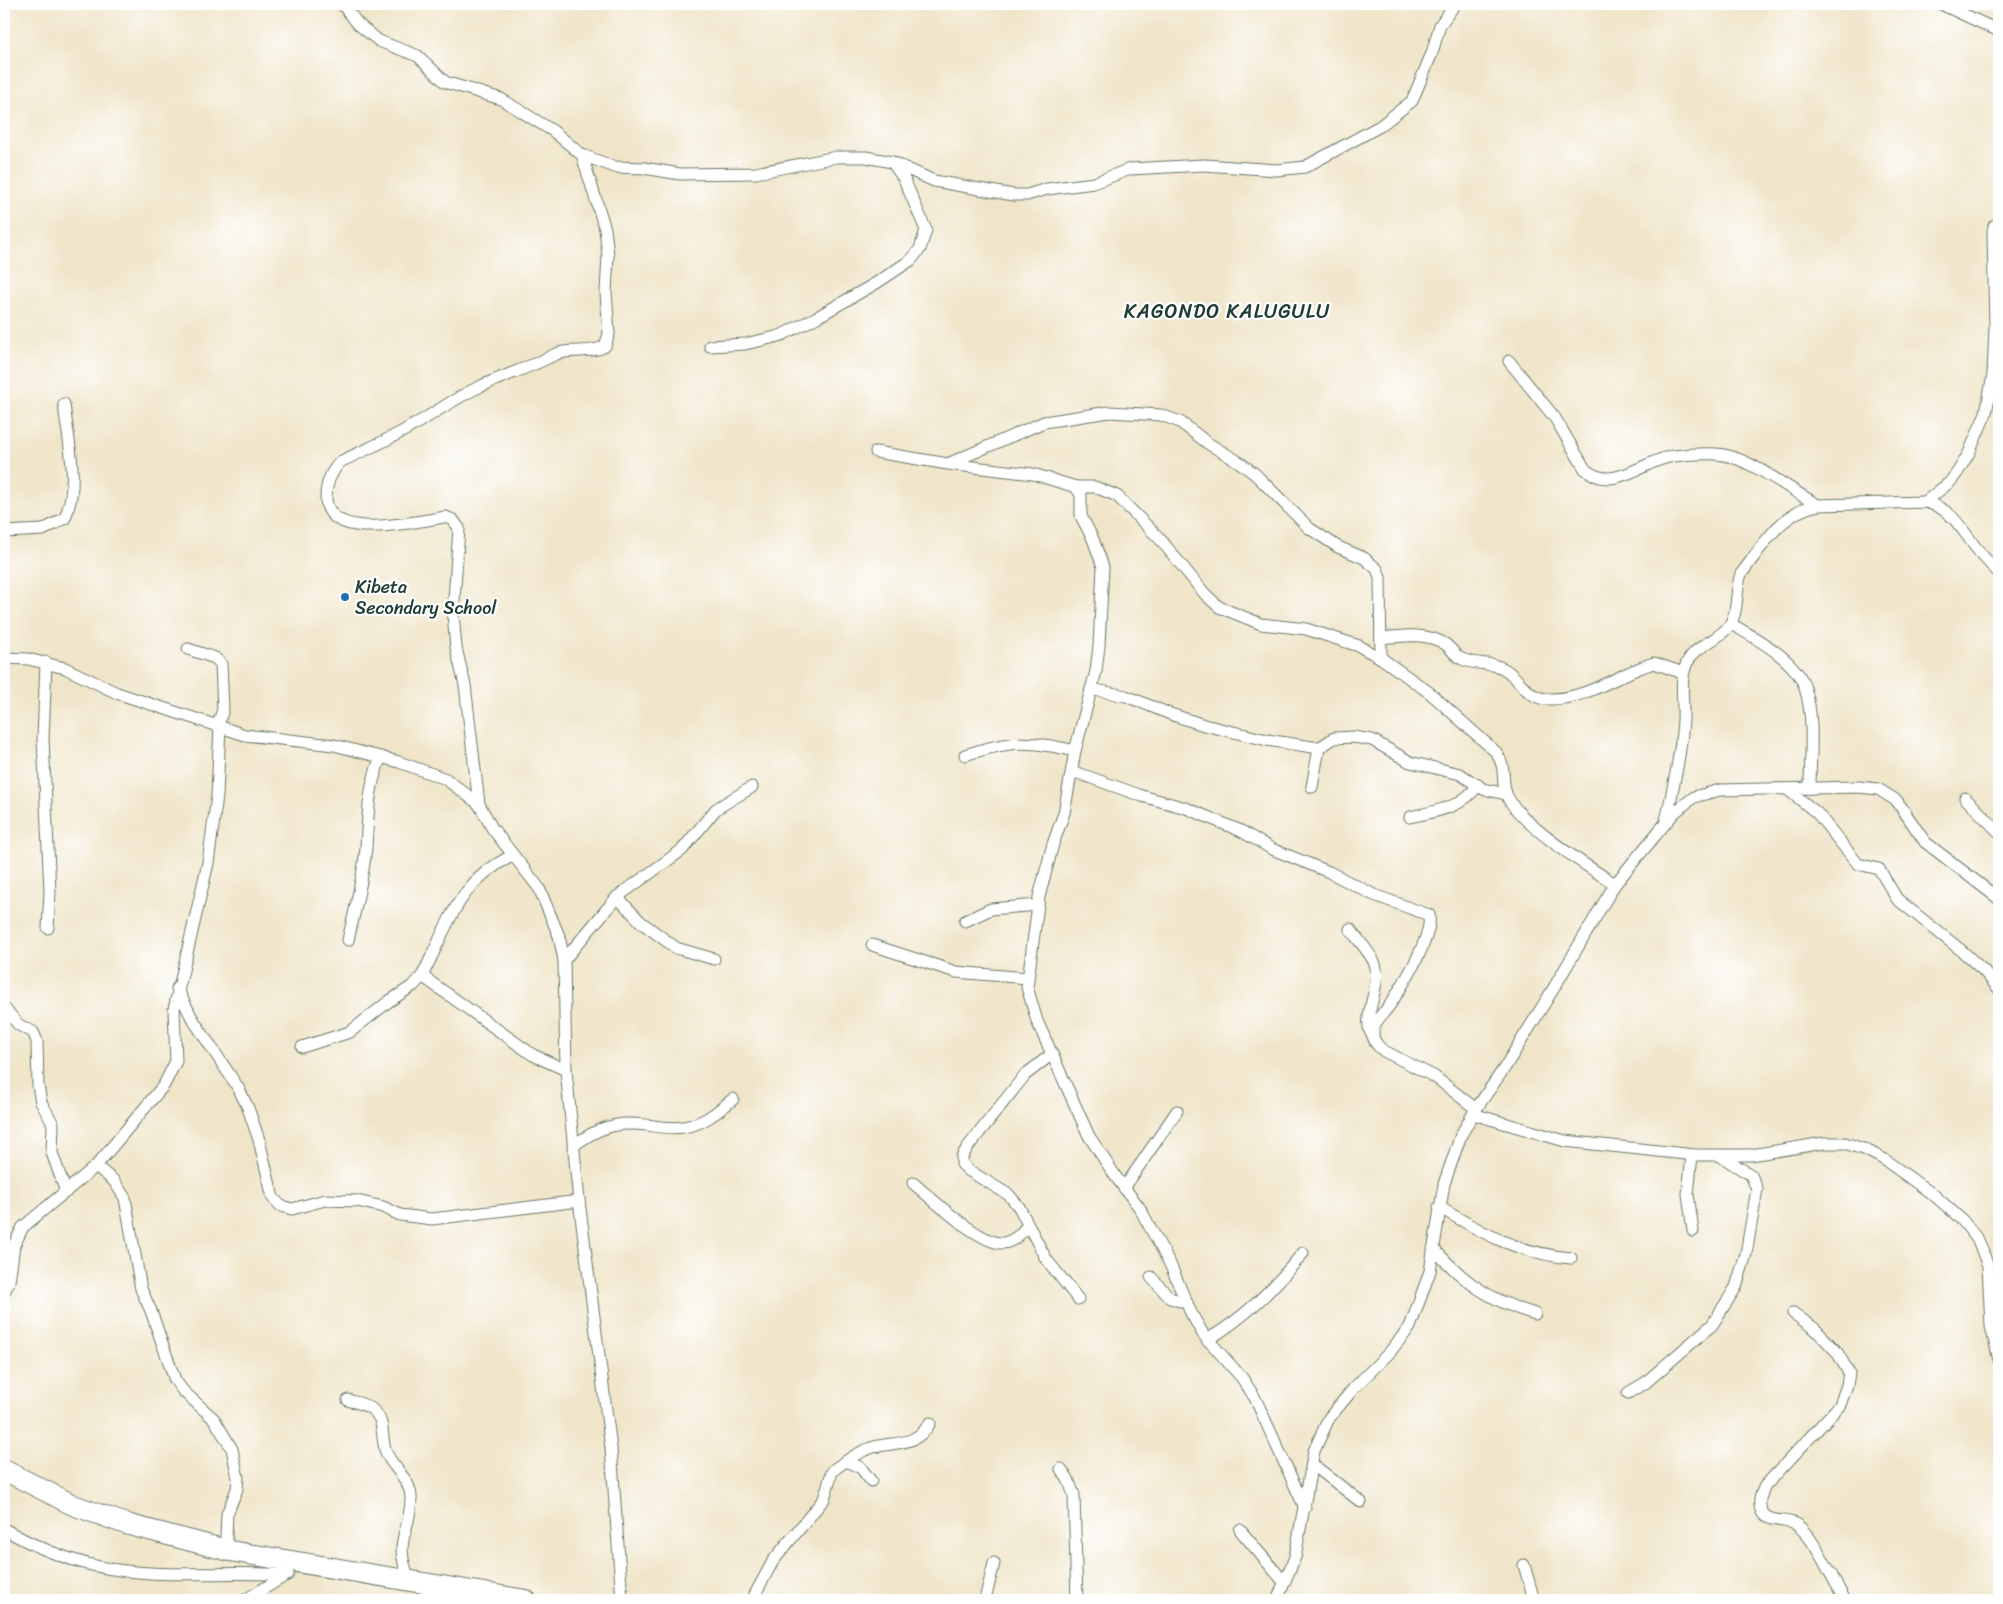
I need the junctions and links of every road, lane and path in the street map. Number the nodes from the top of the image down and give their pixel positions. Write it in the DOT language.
graph roads {
  1 [pos="342,4"];
  2 [pos="1455,4"];
  3 [pos="1941,4"];
  4 [pos="1999,31"];
  5 [pos="582,155"];
  6 [pos="892,162"];
  7 [pos="1999,222"];
  8 [pos="710,346"];
  9 [pos="1509,361"];
  10 [pos="64,404"];
  11 [pos="876,452"];
  12 [pos="948,464"];
  13 [pos="1076,487"];
  14 [pos="1925,502"];
  15 [pos="1818,506"];
  16 [pos="4,532"];
  17 [pos="1999,573"];
  18 [pos="1731,624"];
  19 [pos="1381,638"];
  20 [pos="188,649"];
  21 [pos="4,658"];
  22 [pos="1381,658"];
  23 [pos="46,662"];
  24 [pos="1683,674"];
  25 [pos="1091,689"];
  26 [pos="219,725"];
  27 [pos="1318,748"];
  28 [pos="1075,751"];
  29 [pos="965,755"];
  30 [pos="381,757"];
  31 [pos="1072,771"];
  32 [pos="1478,784"];
  33 [pos="752,787"];
  34 [pos="1312,787"];
  35 [pos="1810,788"];
  36 [pos="1787,789"];
  37 [pos="1506,794"];
  38 [pos="1965,798"];
  39 [pos="479,804"];
  40 [pos="1410,817"];
  41 [pos="1666,822"];
  42 [pos="1999,832"];
  43 [pos="512,856"];
  44 [pos="1615,884"];
  45 [pos="617,897"];
  46 [pos="1998,897"];
  47 [pos="1038,905"];
  48 [pos="965,921"];
  49 [pos="48,928"];
  50 [pos="1350,929"];
  51 [pos="348,940"];
  52 [pos="872,945"];
  53 [pos="714,959"];
  54 [pos="564,960"];
  55 [pos="422,976"];
  56 [pos="1028,978"];
  57 [pos="177,988"];
  58 [pos="1999,989"];
  59 [pos="4,1008"];
  60 [pos="1373,1037"];
  61 [pos="302,1047"];
  62 [pos="1052,1054"];
  63 [pos="566,1070"];
  64 [pos="733,1099"];
  65 [pos="1177,1111"];
  66 [pos="1474,1112"];
  67 [pos="573,1146"];
  68 [pos="1692,1155"];
  69 [pos="1720,1156"];
  70 [pos="96,1166"];
  71 [pos="913,1183"];
  72 [pos="1124,1188"];
  73 [pos="66,1192"];
  74 [pos="579,1201"];
  75 [pos="1439,1207"];
  76 [pos="1028,1225"];
  77 [pos="1694,1230"];
  78 [pos="1433,1248"];
  79 [pos="1303,1253"];
  80 [pos="1571,1258"];
  81 [pos="1151,1277"];
  82 [pos="4,1292"];
  83 [pos="1078,1299"];
  84 [pos="1187,1303"];
  85 [pos="1793,1312"];
  86 [pos="1535,1314"];
  87 [pos="1207,1340"];
  88 [pos="1999,1360"];
  89 [pos="1628,1393"];
  90 [pos="348,1400"];
  91 [pos="930,1424"];
  92 [pos="846,1461"];
  93 [pos="1312,1464"];
  94 [pos="1061,1469"];
  95 [pos="4,1470"];
  96 [pos="871,1481"];
  97 [pos="1361,1502"];
  98 [pos="1305,1508"];
  99 [pos="4,1529"];
  100 [pos="1240,1530"];
  101 [pos="230,1551"];
  102 [pos="994,1563"];
  103 [pos="1524,1565"];
  104 [pos="294,1569"];
  105 [pos="410,1581"];
  106 [pos="1284,1582"];
  107 [pos="244,1600"];
  108 [pos="526,1600"];
  109 [pos="622,1600"];
  110 [pos="752,1600"];
  111 [pos="985,1600"];
  112 [pos="1077,1600"];
  113 [pos="1277,1600"];
  114 [pos="1534,1600"];
  115 [pos="1846,1600"];
  1 -- 5 [label="street"];
  2 -- 6 [label="street"];
  3 -- 4 [label="street"];
  5 -- 6 [label="street"];
  5 -- 39 [label="street"];
  6 -- 8 [label="street"];
  7 -- 14 [label="street"];
  9 -- 15 [label="street"];
  10 -- 16 [label="street"];
  11 -- 12 [label="street"];
  12 -- 13 [label="street"];
  12 -- 19 [label="street"];
  13 -- 22 [label="street"];
  13 -- 25 [label="street"];
  14 -- 15 [label="street"];
  14 -- 17 [label="street"];
  15 -- 18 [label="street"];
  18 -- 24 [label="street"];
  18 -- 35 [label="street"];
  19 -- 22 [label="street"];
  19 -- 24 [label="street"];
  20 -- 26 [label="street"];
  21 -- 23 [label="street"];
  22 -- 37 [label="street"];
  23 -- 26 [label="street"];
  23 -- 49 [label="street"];
  24 -- 41 [label="street"];
  25 -- 27 [label="street"];
  25 -- 28 [label="street"];
  26 -- 30 [label="street"];
  26 -- 57 [label="street"];
  27 -- 32 [label="street"];
  27 -- 34 [label="street"];
  28 -- 29 [label="street"];
  28 -- 31 [label="street"];
  30 -- 39 [label="street"];
  30 -- 51 [label="street"];
  31 -- 47 [label="street"];
  31 -- 60 [label="street"];
  32 -- 37 [label="street"];
  32 -- 40 [label="street"];
  33 -- 45 [label="street"];
  35 -- 36 [label="street"];
  35 -- 46 [label="street"];
  36 -- 41 [label="street"];
  36 -- 58 [label="street"];
  37 -- 44 [label="street"];
  38 -- 42 [label="street"];
  39 -- 43 [label="street"];
  41 -- 44 [label="street"];
  43 -- 54 [label="street"];
  43 -- 55 [label="street"];
  44 -- 66 [label="street"];
  45 -- 53 [label="street"];
  45 -- 54 [label="street"];
  47 -- 48 [label="street"];
  47 -- 56 [label="street"];
  50 -- 60 [label="street"];
  52 -- 56 [label="street"];
  54 -- 63 [label="street"];
  55 -- 61 [label="street"];
  55 -- 63 [label="street"];
  56 -- 62 [label="street"];
  57 -- 70 [label="street"];
  57 -- 74 [label="street"];
  59 -- 73 [label="street"];
  60 -- 66 [label="street"];
  62 -- 72 [label="street"];
  62 -- 76 [label="street"];
  63 -- 67 [label="street"];
  64 -- 67 [label="street"];
  65 -- 72 [label="street"];
  66 -- 68 [label="street"];
  66 -- 75 [label="street"];
  67 -- 74 [label="street"];
  68 -- 69 [label="street"];
  68 -- 77 [label="street"];
  69 -- 88 [label="street"];
  69 -- 89 [label="street"];
  70 -- 73 [label="street"];
  70 -- 101 [label="street"];
  71 -- 76 [label="street"];
  72 -- 84 [label="street"];
  73 -- 82 [label="street"];
  74 -- 109 [label="street"];
  75 -- 78 [label="street"];
  75 -- 80 [label="street"];
  76 -- 83 [label="street"];
  78 -- 86 [label="street"];
  78 -- 93 [label="street"];
  79 -- 87 [label="street"];
  81 -- 84 [label="street"];
  84 -- 87 [label="street"];
  85 -- 115 [label="street"];
  87 -- 98 [label="street"];
  90 -- 105 [label="street"];
  91 -- 92 [label="street"];
  92 -- 96 [label="street"];
  92 -- 110 [label="street"];
  93 -- 97 [label="street"];
  93 -- 98 [label="street"];
  94 -- 112 [label="street"];
  95 -- 101 [label="highway"];
  98 -- 106 [label="street"];
  99 -- 104 [label="street"];
  100 -- 106 [label="street"];
  101 -- 104 [label="highway"];
  102 -- 111 [label="street"];
  103 -- 114 [label="street"];
  104 -- 105 [label="highway"];
  104 -- 107 [label="street"];
  105 -- 108 [label="highway"];
  106 -- 113 [label="street"];
}
